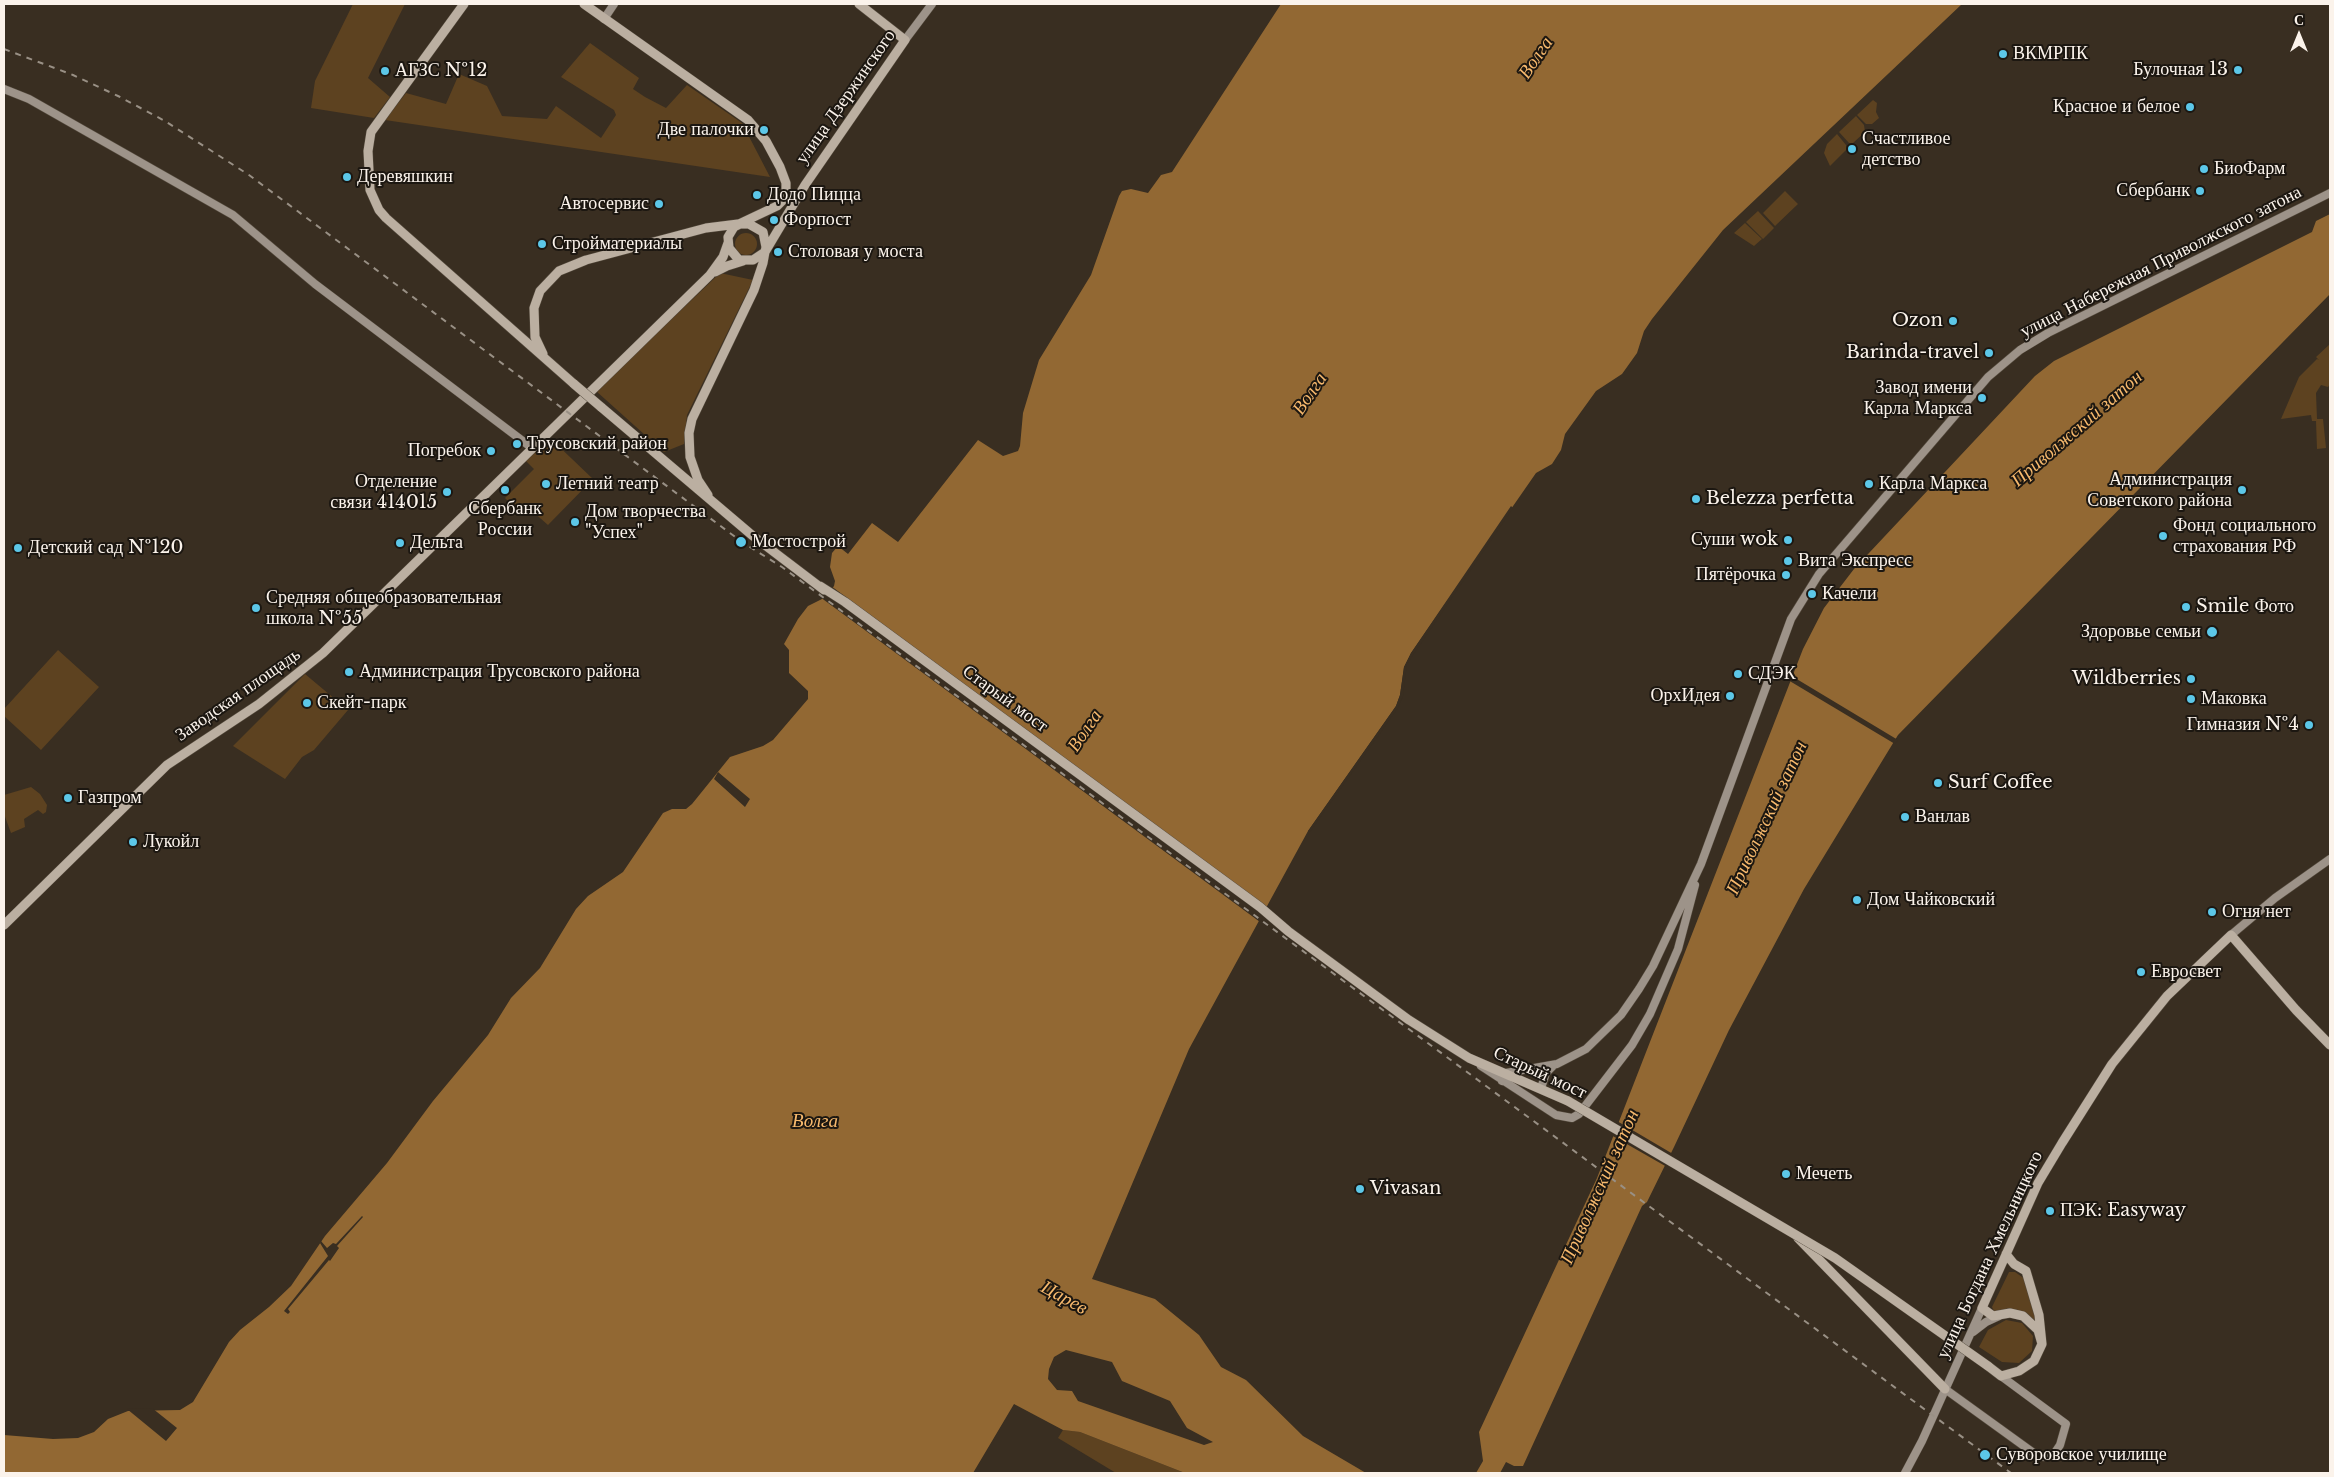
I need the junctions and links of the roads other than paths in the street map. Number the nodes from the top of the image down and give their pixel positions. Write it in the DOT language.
graph roads {
  1 [pos="464,4"];
  2 [pos="584,4"];
  3 [pos="614,4"];
  4 [pos="859,4"];
  5 [pos="932,4"];
  6 [pos="604,19"];
  7 [pos="905,40"];
  8 [pos="4,89"];
  9 [pos="2330,193"];
  10 [pos="739,224"];
  11 [pos="728,243"];
  12 [pos="765,252"];
  13 [pos="743,261"];
  14 [pos="710,275"];
  15 [pos="551,364"];
  16 [pos="532,448"];
  17 [pos="724,511"];
  18 [pos="2330,859"];
  19 [pos="1700,864"];
  20 [pos="4,925"];
  21 [pos="2231,935"];
  22 [pos="2330,1045"];
  23 [pos="1557,1064"];
  24 [pos="1504,1077"];
  25 [pos="1542,1088"];
  26 [pos="1789,1230"];
  27 [pos="2006,1254"];
  28 [pos="1982,1308"];
  29 [pos="1998,1316"];
  30 [pos="1970,1335"];
  31 [pos="2042,1344"];
  32 [pos="2001,1376"];
  33 [pos="1945,1390"];
  34 [pos="1905,1473"];
  1 -- 15 [label="main road"];
  2 -- 6 [label="main road"];
  3 -- 6 [label="main road"];
  4 -- 7 [label="main road"];
  5 -- 7 [label="main road, улица Дзержинского"];
  6 -- 10 [label="main road, улица Дзержинского"];
  7 -- 12 [label="main road, улица Дзержинского"];
  8 -- 16 [label="main road"];
  9 -- 19 [label="main road, улица Набережная Приволжского затона"];
  10 -- 11 [label="main road"];
  10 -- 12 [label="main road"];
  10 -- 15 [label="main road"];
  11 -- 13 [label="main road"];
  11 -- 14 [label="main road"];
  12 -- 13 [label="main road"];
  12 -- 17 [label="main road, улица Дзержинского"];
  13 -- 14 [label="main road"];
  14 -- 16 [label="main road, Заводская площадь"];
  15 -- 17 [label="main road, bridge"];
  16 -- 20 [label="main road, Заводская площадь"];
  17 -- 24 [label="main road, Старый мост"];
  18 -- 21 [label="main road, улица Богдана Хмельницкого"];
  19 -- 23 [label="main road, улица Набережная Приволжского затона"];
  19 -- 24 [label="main road, улица Набережная Приволжского затона"];
  21 -- 22 [label="main road"];
  21 -- 27 [label="main road, улица Богдана Хмельницкого"];
  23 -- 24 [label="main road, улица Набережная Приволжского затона"];
  23 -- 25 [label="main road"];
  24 -- 25 [label="main road, Старый мост"];
  25 -- 26 [label="main road, Старый мост, bridge"];
  26 -- 32 [label="main road, bridge"];
  26 -- 33 [label="main road, bridge"];
  27 -- 28 [label="main road, улица Богдана Хмельницкого"];
  27 -- 31 [label="main road"];
  28 -- 29 [label="main road"];
  28 -- 30 [label="main road, улица Богдана Хмельницкого"];
  29 -- 30 [label="main road"];
  29 -- 31 [label="main road"];
  30 -- 33 [label="main road, улица Богдана Хмельницкого"];
  31 -- 32 [label="main road"];
  32 -- 33 [label="main road"];
  33 -- 34 [label="main road, улица Богдана Хмельницкого"];
}
